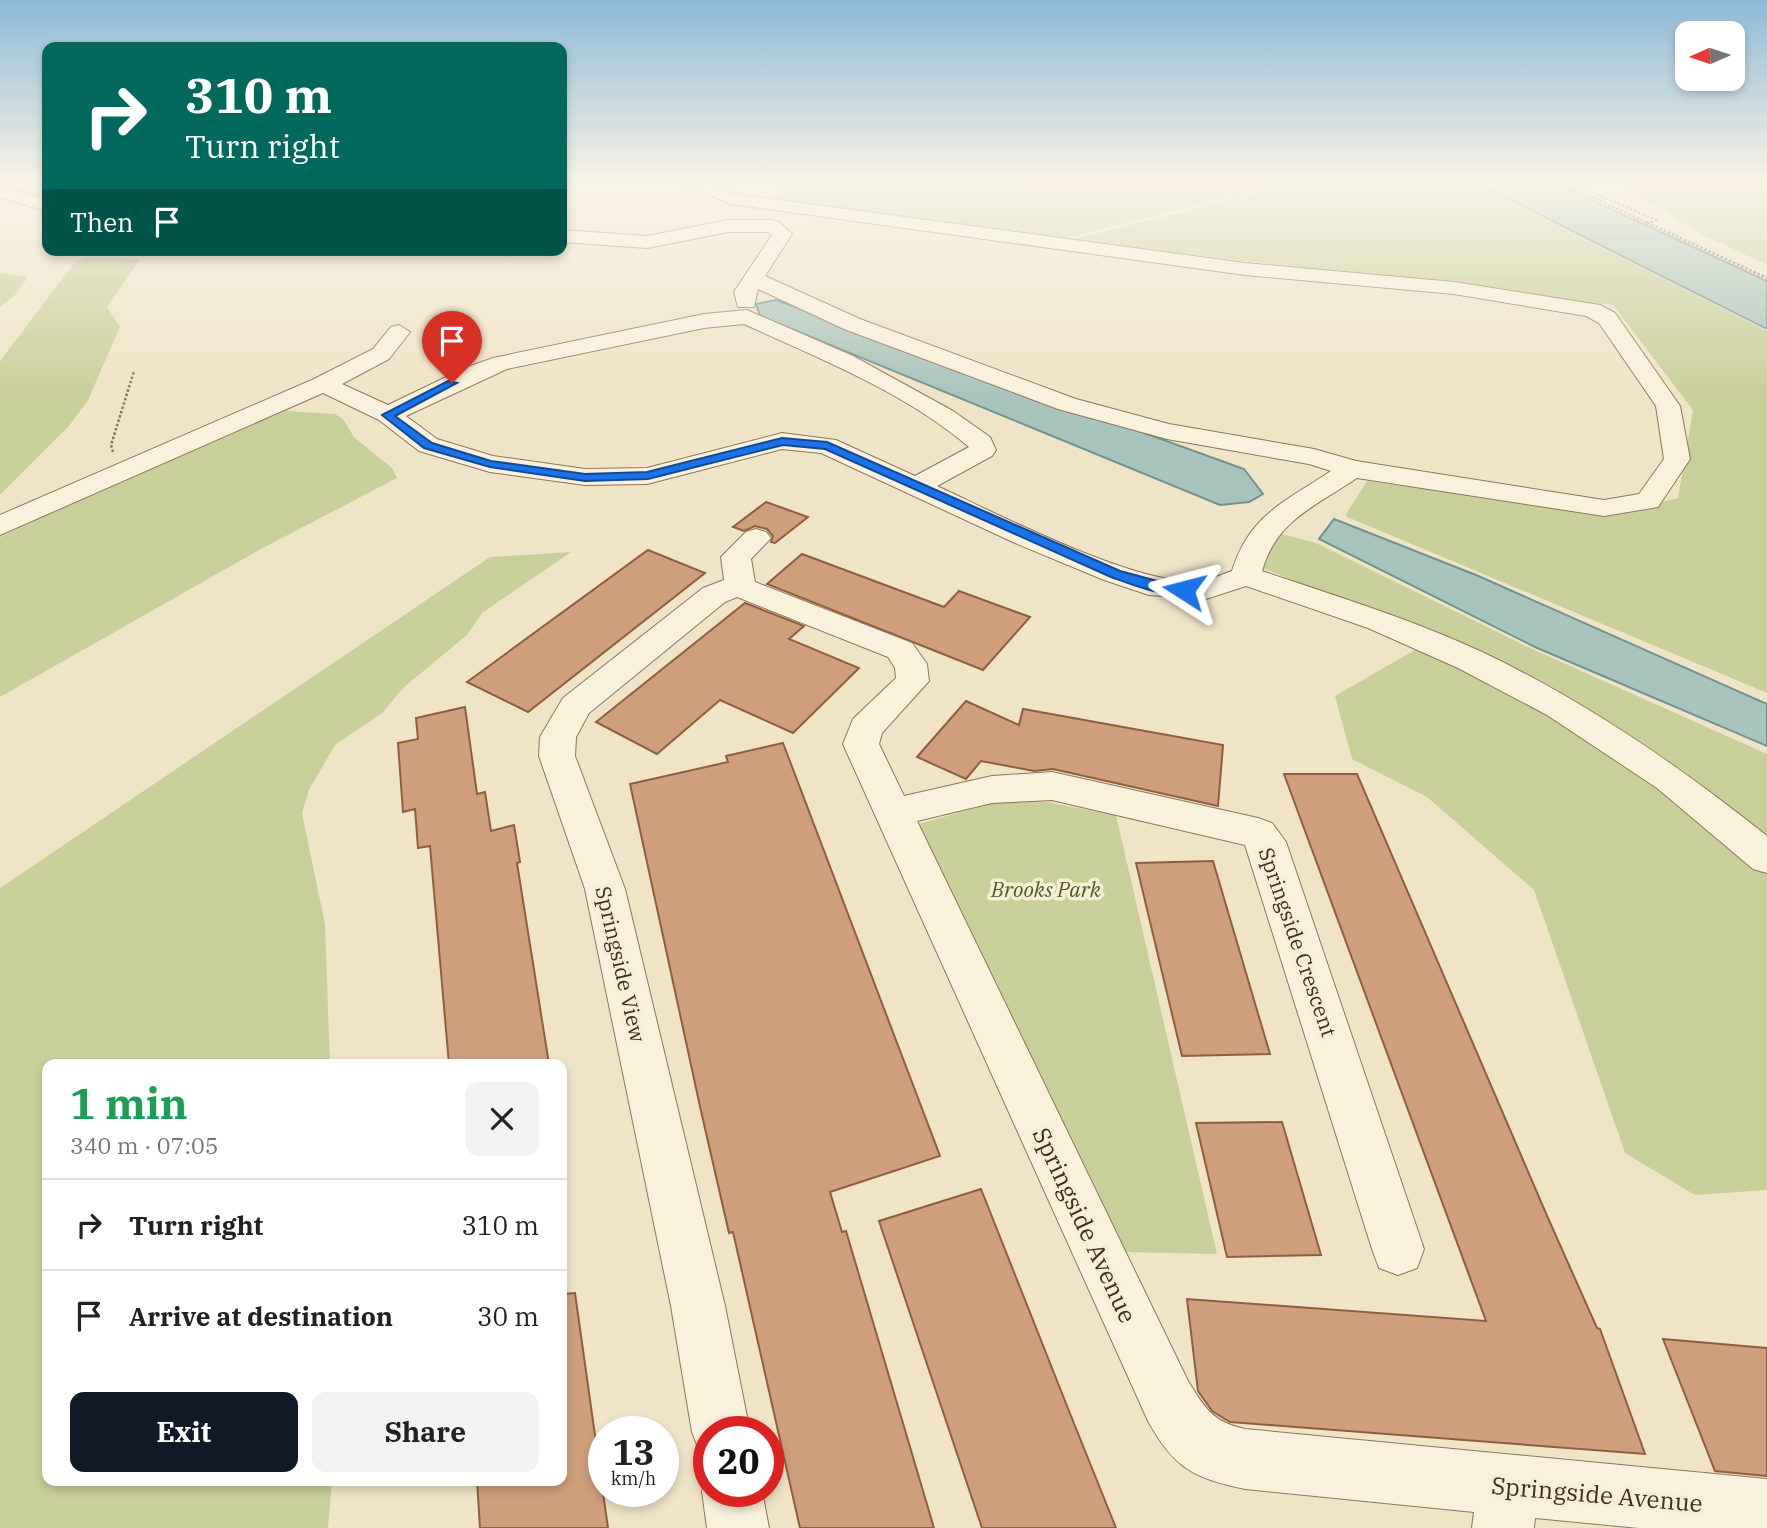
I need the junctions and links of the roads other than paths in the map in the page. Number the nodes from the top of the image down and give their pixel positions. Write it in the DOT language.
graph roads {
  1 [pos="771,251"];
  2 [pos="1115,251"];
  3 [pos="754,279"];
  4 [pos="747,317"];
  5 [pos="399,332"];
  6 [pos="323,384"];
  7 [pos="388,415"];
  8 [pos="1352,469"];
  9 [pos="917,486"];
  10 [pos="0,526"];
  11 [pos="756,538"];
  12 [pos="1246,576"];
  13 [pos="740,587"];
  14 [pos="893,813"];
  15 [pos="1767,858"];
  16 [pos="1398,1249"];
  17 [pos="718,1416"];
  18 [pos="735,1507"];
  19 [pos="1505,1507"];
  20 [pos="1767,1510"];
  21 [pos="738,1528"];
  1 -- 3 [label="street"];
  2 -- 8 [label="street"];
  3 -- 4 [label="street"];
  3 -- 8 [label="street"];
  4 -- 7 [label="street"];
  4 -- 9 [label="street"];
  5 -- 6 [label="street"];
  6 -- 7 [label="street"];
  6 -- 10 [label="street"];
  7 -- 9 [label="street"];
  8 -- 12 [label="street"];
  9 -- 12 [label="street"];
  11 -- 13 [label="street"];
  12 -- 15 [label="street"];
  13 -- 14 [label="street, Springside Avenue"];
  13 -- 17 [label="street, Springside View"];
  14 -- 16 [label="street, Springside Crescent"];
  14 -- 19 [label="street, Springside Avenue"];
  18 -- 21 [label="street"];
  19 -- 20 [label="street, Springside Avenue"];
}
